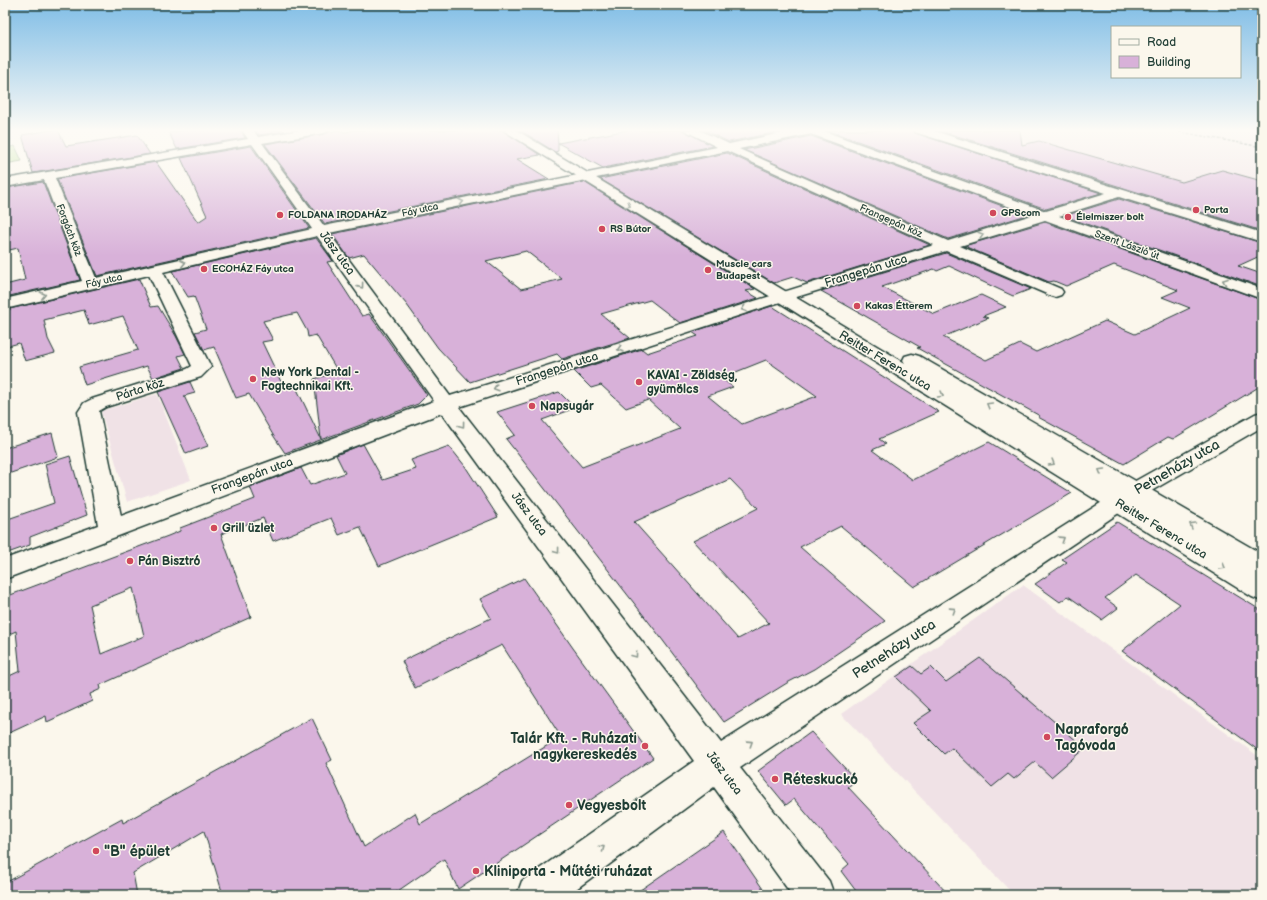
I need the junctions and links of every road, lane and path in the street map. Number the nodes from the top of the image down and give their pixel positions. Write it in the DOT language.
graph roads {
  1 [pos="64,172"];
  2 [pos="277,172"];
  3 [pos="583,172"];
  4 [pos="584,172"];
  5 [pos="610,172"];
  6 [pos="782,172"];
  7 [pos="926,172"];
  8 [pos="1052,172"];
  9 [pos="48,175"];
  10 [pos="590,176"];
  11 [pos="5,183"];
  12 [pos="1118,193"];
  13 [pos="1045,215"];
  14 [pos="320,231"];
  15 [pos="1262,238"];
  16 [pos="947,246"];
  17 [pos="154,269"];
  18 [pos="90,284"];
  19 [pos="1055,292"];
  20 [pos="789,294"];
  21 [pos="1262,294"];
  22 [pos="5,304"];
  23 [pos="446,404"];
  24 [pos="1262,418"];
  25 [pos="1126,497"];
  26 [pos="111,528"];
  27 [pos="1262,566"];
  28 [pos="5,568"];
  29 [pos="1262,590"];
  30 [pos="718,764"];
  31 [pos="536,895"];
  32 [pos="815,895"];
  1 -- 9 [label="street"];
  2 -- 14 [label="street, Jász utca"];
  3 -- 10 [label="street, Reitter Ferenc utca"];
  4 -- 10 [label="street, Reitter Ferenc utca"];
  5 -- 10 [label="street, Fáy utca"];
  6 -- 16 [label="street, Frangepán köz"];
  7 -- 13 [label="street, Szent László út"];
  8 -- 12 [label="street"];
  9 -- 11 [label="street"];
  9 -- 18 [label="street, Forgách köz"];
  14 -- 10 [label="street, Fáy utca, one-way"];
  10 -- 20 [label="street, Reitter Ferenc utca"];
  12 -- 13 [label="street, Frangepán utca"];
  12 -- 15 [label="street"];
  16 -- 13 [label="street, Frangepán utca, one-way"];
  21 -- 13 [label="street, Szent László út, one-way"];
  17 -- 14 [label="street, Fáy utca, one-way"];
  14 -- 23 [label="street, Jász utca, one-way"];
  16 -- 19 [label="street, Frangepán köz"];
  16 -- 20 [label="street, Frangepán utca"];
  17 -- 18 [label="street, Fáy utca"];
  17 -- 26 [label="street, Párta köz"];
  22 -- 18 [label="street, Fáy utca, one-way"];
  20 -- 23 [label="street, Frangepán utca, one-way"];
  20 -- 25 [label="street, Reitter Ferenc utca"];
  23 -- 26 [label="street, Frangepán utca"];
  23 -- 30 [label="street, Jász utca, one-way"];
  24 -- 25 [label="street, Petneházy utca"];
  27 -- 25 [label="street, Reitter Ferenc utca, one-way"];
  25 -- 29 [label="street, Reitter Ferenc utca, one-way"];
  30 -- 25 [label="street, Petneházy utca, one-way"];
  26 -- 28 [label="street, Frangepán utca"];
  31 -- 30 [label="street, Petneházy utca, one-way"];
  30 -- 32 [label="street, Jász utca"];
}
